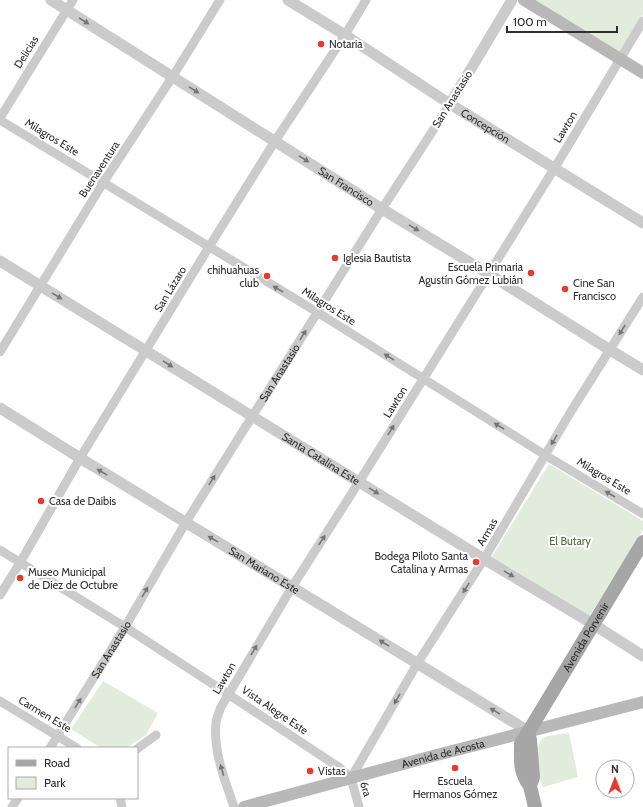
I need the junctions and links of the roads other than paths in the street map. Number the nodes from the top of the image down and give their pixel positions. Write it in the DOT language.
graph roads {
  1 [pos="51,0"];
  2 [pos="73,0"];
  3 [pos="220,0"];
  4 [pos="288,0"];
  5 [pos="366,0"];
  6 [pos="512,0"];
  7 [pos="524,0"];
  8 [pos="67,10"];
  9 [pos="643,21"];
  10 [pos="345,35"];
  11 [pos="620,59"];
  12 [pos="643,73"];
  13 [pos="173,76"];
  14 [pos="450,104"];
  15 [pos="0,119"];
  16 [pos="276,141"];
  17 [pos="554,169"];
  18 [pos="103,183"];
  19 [pos="382,209"];
  20 [pos="643,223"];
  21 [pos="209,246"];
  22 [pos="0,261"];
  23 [pos="489,274"];
  24 [pos="41,285"];
  25 [pos="643,297"];
  26 [pos="317,312"];
  27 [pos="610,350"];
  28 [pos="146,351"];
  29 [pos="0,352"];
  30 [pos="643,370"];
  31 [pos="423,379"];
  32 [pos="0,408"];
  33 [pos="253,416"];
  34 [pos="545,455"];
  35 [pos="80,458"];
  36 [pos="359,482"];
  37 [pos="643,514"];
  38 [pos="186,522"];
  39 [pos="643,542"];
  40 [pos="0,550"];
  41 [pos="484,559"];
  42 [pos="20,563"];
  43 [pos="292,587"];
  44 [pos="0,595"];
  45 [pos="593,624"];
  46 [pos="125,627"];
  47 [pos="643,656"];
  48 [pos="417,664"];
  49 [pos="228,694"];
  50 [pos="0,701"];
  51 [pos="642,705"];
  52 [pos="528,731"];
  53 [pos="156,735"];
  54 [pos="58,736"];
  55 [pos="51,747"];
  56 [pos="75,747"];
  57 [pos="138,748"];
  58 [pos="351,778"];
  59 [pos="234,807"];
  60 [pos="244,807"];
  61 [pos="359,807"];
  62 [pos="534,807"];
  1 -- 8 [label="street, San Francisco"];
  2 -- 8 [label="street, Delicias"];
  3 -- 13 [label="street, Buenaventura"];
  4 -- 10 [label="street, Concepción"];
  5 -- 10 [label="street, San Lázaro"];
  6 -- 14 [label="street, San Anastasio"];
  7 -- 11 [label="main road"];
  8 -- 13 [label="street, San Francisco, one-way"];
  8 -- 15 [label="street, Delicias"];
  9 -- 11 [label="street, Lawton"];
  10 -- 14 [label="street, Concepción"];
  10 -- 16 [label="street, San Lázaro"];
  11 -- 12 [label="main road"];
  11 -- 17 [label="street, Lawton"];
  13 -- 16 [label="street, San Francisco, one-way"];
  13 -- 18 [label="street, Buenaventura"];
  14 -- 17 [label="street, Concepción"];
  14 -- 19 [label="street, San Anastasio"];
  15 -- 18 [label="street, Milagros Este"];
  16 -- 19 [label="street, San Francisco, one-way"];
  16 -- 21 [label="street, San Lázaro"];
  17 -- 20 [label="street, Concepción"];
  17 -- 23 [label="street, Lawton"];
  18 -- 21 [label="street, Milagros Este"];
  18 -- 24 [label="street, Buenaventura"];
  19 -- 23 [label="street, San Francisco, one-way"];
  19 -- 26 [label="street, San Anastasio"];
  26 -- 21 [label="street, Milagros Este, one-way"];
  21 -- 28 [label="street, San Lázaro"];
  22 -- 24 [label="street, Santa Catalina Este"];
  23 -- 27 [label="street, San Francisco"];
  23 -- 31 [label="street, Lawton"];
  24 -- 28 [label="street, Santa Catalina Este, one-way"];
  24 -- 29 [label="street, Buenaventura"];
  25 -- 27 [label="street, Armas, one-way"];
  31 -- 26 [label="street, Milagros Este, one-way"];
  33 -- 26 [label="street, San Anastasio, one-way"];
  27 -- 30 [label="street, San Francisco"];
  27 -- 34 [label="street, Armas, one-way"];
  28 -- 33 [label="street, Santa Catalina Este, one-way"];
  28 -- 35 [label="street, San Lázaro"];
  34 -- 31 [label="street, Milagros Este, one-way"];
  36 -- 31 [label="street, Lawton, one-way"];
  32 -- 35 [label="street, San Mariano Este"];
  33 -- 36 [label="street, Santa Catalina Este"];
  38 -- 33 [label="street, San Anastasio, one-way"];
  37 -- 34 [label="street, Milagros Este, one-way"];
  34 -- 41 [label="street, Armas"];
  38 -- 35 [label="street, San Mariano Este, one-way"];
  35 -- 42 [label="street, San Lázaro"];
  36 -- 41 [label="street, Santa Catalina Este, one-way"];
  43 -- 36 [label="street, Lawton, one-way"];
  43 -- 38 [label="street, San Mariano Este, one-way"];
  46 -- 38 [label="street, San Anastasio, one-way"];
  39 -- 45 [label="main road, Avenida Porvenir"];
  40 -- 42 [label="street, Vista Alegre Este"];
  41 -- 45 [label="street, Santa Catalina Este, one-way"];
  41 -- 48 [label="street, Armas, one-way"];
  42 -- 44 [label="street, San Lázaro"];
  42 -- 46 [label="street, Vista Alegre Este"];
  48 -- 43 [label="street, San Mariano Este, one-way"];
  49 -- 43 [label="street, Lawton, one-way"];
  45 -- 47 [label="street, Santa Catalina Este"];
  45 -- 52 [label="main road, Avenida Porvenir"];
  46 -- 49 [label="street, Vista Alegre Este"];
  54 -- 46 [label="street, San Anastasio, one-way"];
  52 -- 48 [label="street, San Mariano Este, one-way"];
  48 -- 58 [label="street, Armas, one-way"];
  49 -- 58 [label="street, Vista Alegre Este"];
  59 -- 49 [label="street, Lawton, one-way"];
  50 -- 54 [label="street, Carmen Este"];
  51 -- 52 [label="main road, Avenida de Acosta"];
  52 -- 58 [label="main road, Avenida de Acosta"];
  52 -- 62 [label="main road, Avenida Porvenir"];
  53 -- 57 [label="street"];
  54 -- 55 [label="street, San Anastasio"];
  54 -- 56 [label="street, Carmen Este"];
  58 -- 60 [label="main road, Avenida de Acosta"];
  58 -- 61 [label="street, 6ra"];
}
